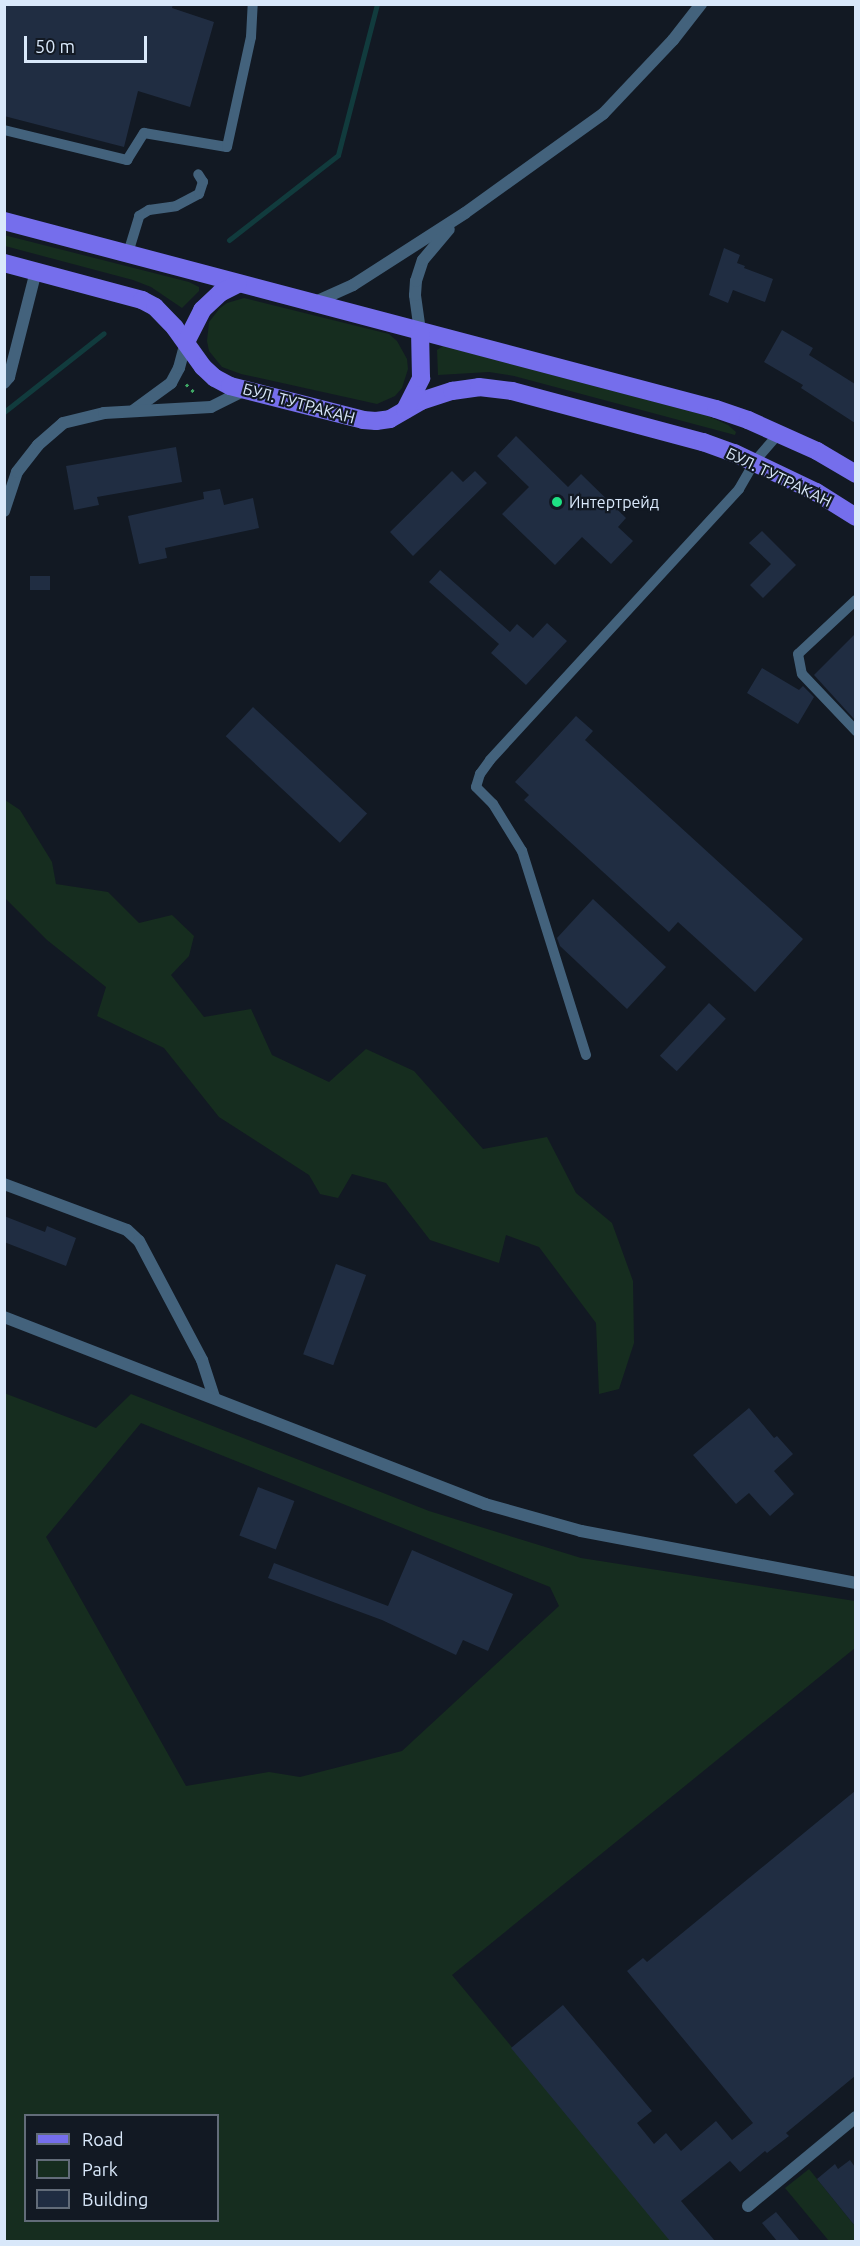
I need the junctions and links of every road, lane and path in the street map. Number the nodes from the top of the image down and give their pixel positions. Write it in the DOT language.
graph roads {
  1 [pos="253,4"];
  2 [pos="701,4"];
  3 [pos="4,130"];
  4 [pos="198,174"];
  5 [pos="465,213"];
  6 [pos="4,221"];
  7 [pos="128,254"];
  8 [pos="4,263"];
  9 [pos="36,271"];
  10 [pos="238,284"];
  11 [pos="312,303"];
  12 [pos="420,331"];
  13 [pos="186,342"];
  14 [pos="176,375"];
  15 [pos="4,383"];
  16 [pos="247,389"];
  17 [pos="211,407"];
  18 [pos="134,410"];
  19 [pos="404,412"];
  20 [pos="779,433"];
  21 [pos="754,461"];
  22 [pos="855,474"];
  23 [pos="4,511"];
  24 [pos="855,517"];
  25 [pos="855,600"];
  26 [pos="855,731"];
  27 [pos="586,1055"];
  28 [pos="4,1184"];
  29 [pos="4,1317"];
  30 [pos="214,1398"];
  31 [pos="855,1583"];
  32 [pos="855,2117"];
  33 [pos="748,2206"];
  1 -- 3 [label="lane"];
  2 -- 5 [label="street"];
  4 -- 7 [label="lane"];
  5 -- 11 [label="street"];
  5 -- 12 [label="street"];
  6 -- 7 [label="main road"];
  7 -- 10 [label="main road"];
  8 -- 9 [label="main road, БУЛ. ТУТРАКАН"];
  9 -- 13 [label="main road, БУЛ. ТУТРАКАН"];
  9 -- 15 [label="street"];
  10 -- 11 [label="main road"];
  10 -- 13 [label="main road"];
  11 -- 12 [label="main road"];
  12 -- 19 [label="main road"];
  12 -- 20 [label="main road"];
  13 -- 14 [label="street"];
  13 -- 16 [label="main road, БУЛ. ТУТРАКАН"];
  14 -- 17 [label="path"];
  14 -- 18 [label="street"];
  16 -- 17 [label="street"];
  16 -- 19 [label="main road, БУЛ. ТУТРАКАН"];
  17 -- 18 [label="street"];
  18 -- 23 [label="street"];
  19 -- 21 [label="main road, БУЛ. ТУТРАКАН"];
  20 -- 21 [label="lane"];
  20 -- 22 [label="main road"];
  21 -- 24 [label="main road, БУЛ. ТУТРАКАН"];
  21 -- 27 [label="lane"];
  25 -- 26 [label="lane"];
  28 -- 30 [label="street"];
  29 -- 30 [label="street"];
  30 -- 31 [label="street"];
  32 -- 33 [label="street"];
}
